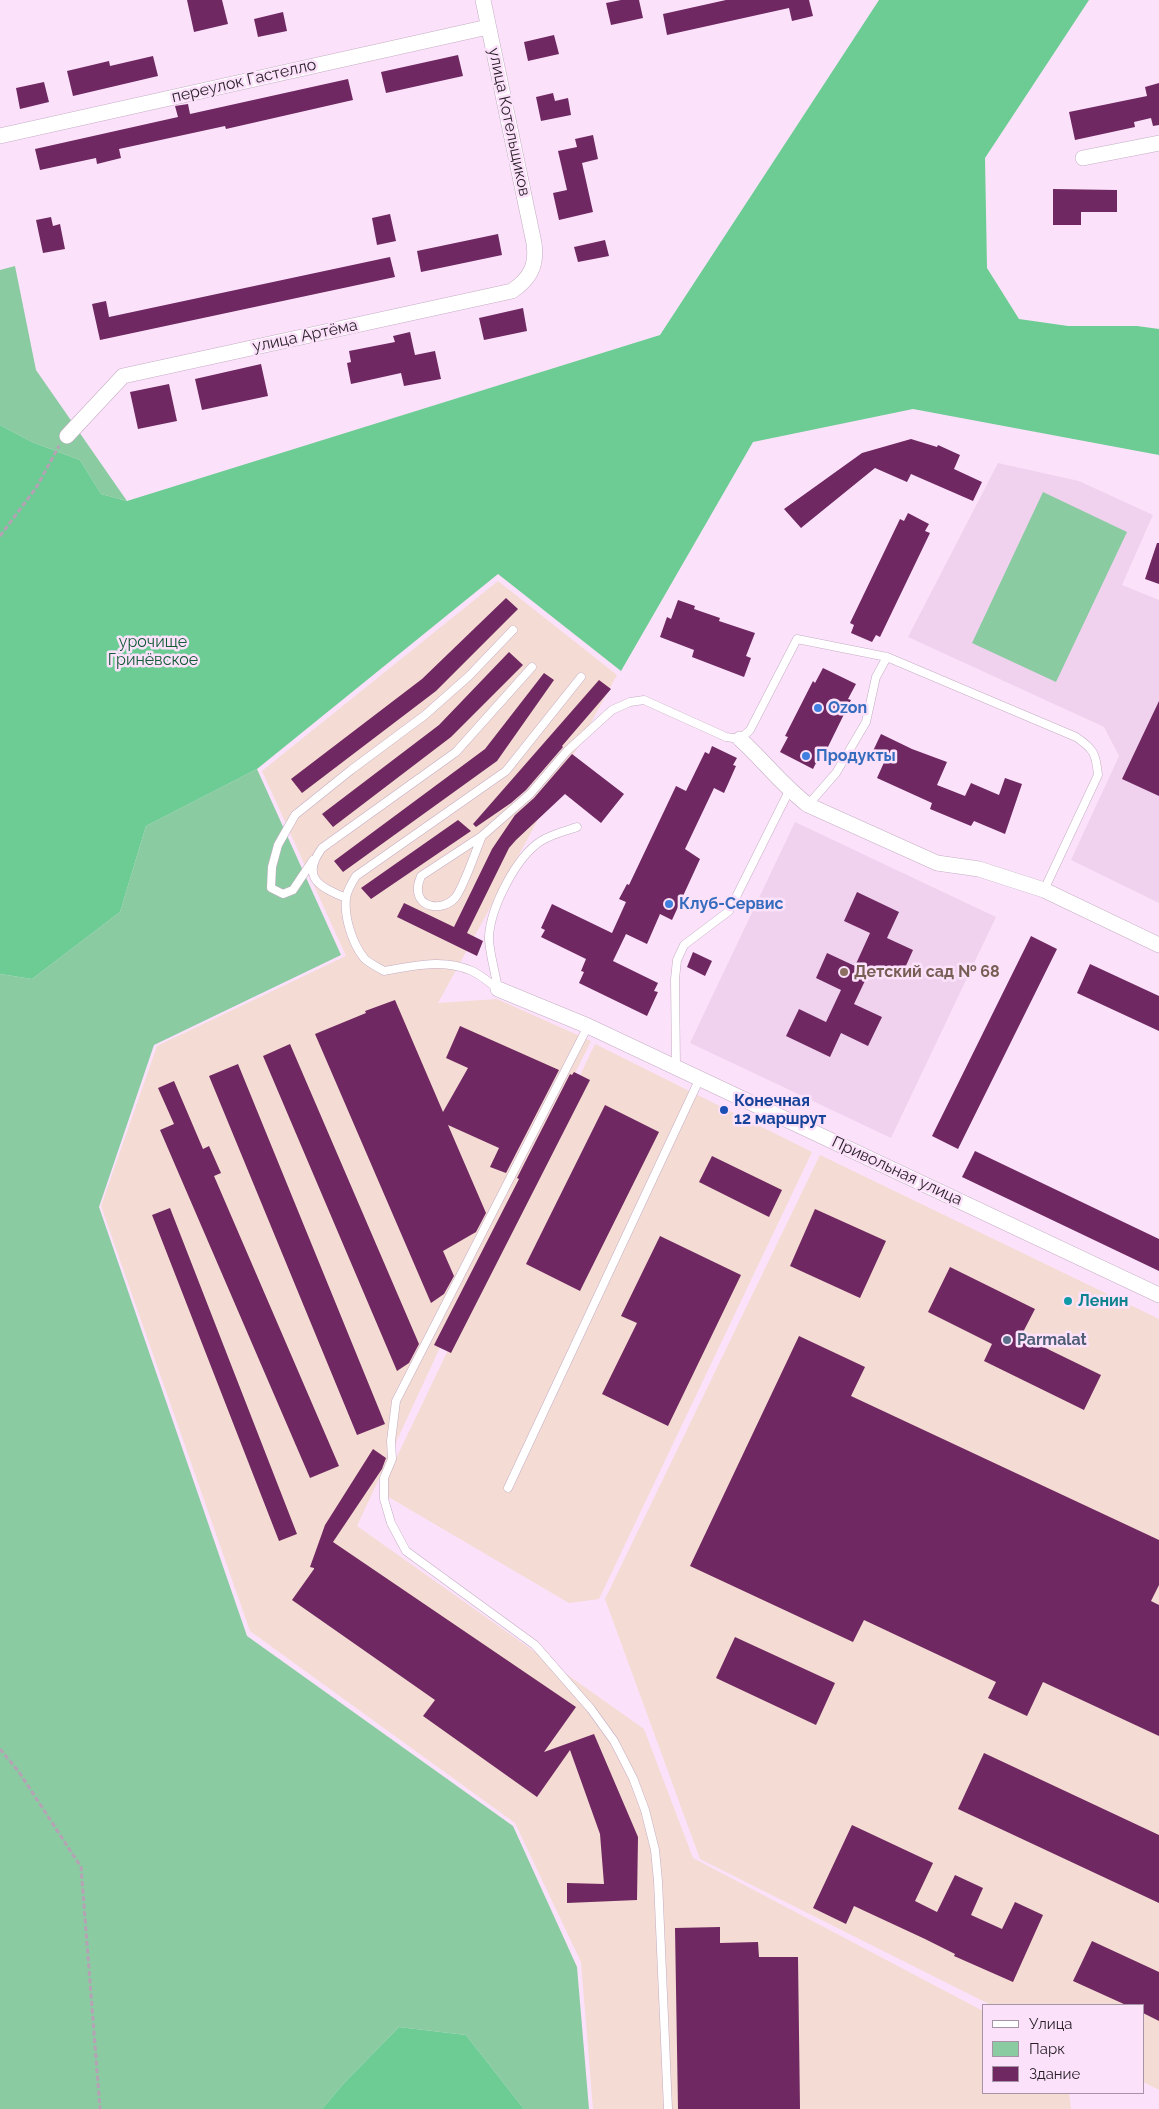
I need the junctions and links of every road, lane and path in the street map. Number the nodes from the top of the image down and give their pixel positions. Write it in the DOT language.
graph roads {
  1 [pos="483,0"];
  2 [pos="488,27"];
  3 [pos="0,136"];
  4 [pos="1159,142"];
  5 [pos="1083,158"];
  6 [pos="534,243"];
  7 [pos="67,436"];
  8 [pos="0,536"];
  9 [pos="513,630"];
  10 [pos="887,657"];
  11 [pos="532,667"];
  12 [pos="581,677"];
  13 [pos="740,739"];
  14 [pos="789,791"];
  15 [pos="808,806"];
  16 [pos="577,826"];
  17 [pos="482,836"];
  18 [pos="313,860"];
  19 [pos="1044,890"];
  20 [pos="346,898"];
  21 [pos="1159,945"];
  22 [pos="498,989"];
  23 [pos="588,1026"];
  24 [pos="676,1067"];
  25 [pos="700,1078"];
  26 [pos="1159,1295"];
  27 [pos="508,1488"];
  28 [pos="0,1749"];
  29 [pos="100,2109"];
  30 [pos="668,2109"];
  1 -- 2 [label="street, улица Котельщиков"];
  2 -- 3 [label="street, переулок Гастелло"];
  2 -- 6 [label="street, улица Котельщиков"];
  4 -- 5 [label="street"];
  6 -- 7 [label="street, улица Артёма"];
  7 -- 8 [label="path"];
  9 -- 18 [label="lane"];
  10 -- 13 [label="lane"];
  10 -- 15 [label="lane"];
  10 -- 19 [label="lane"];
  11 -- 18 [label="lane"];
  12 -- 20 [label="lane"];
  13 -- 14 [label="street"];
  13 -- 17 [label="lane"];
  14 -- 15 [label="street"];
  14 -- 24 [label="lane"];
  15 -- 19 [label="street"];
  16 -- 22 [label="lane"];
  17 -- 17 [label="lane"];
  18 -- 20 [label="lane"];
  19 -- 21 [label="street"];
  20 -- 22 [label="lane"];
  22 -- 23 [label="street, Привольная улица"];
  23 -- 24 [label="street, Привольная улица"];
  23 -- 30 [label="lane"];
  24 -- 25 [label="street, Привольная улица"];
  25 -- 26 [label="street, Привольная улица"];
  25 -- 27 [label="lane"];
  28 -- 29 [label="path"];
}
